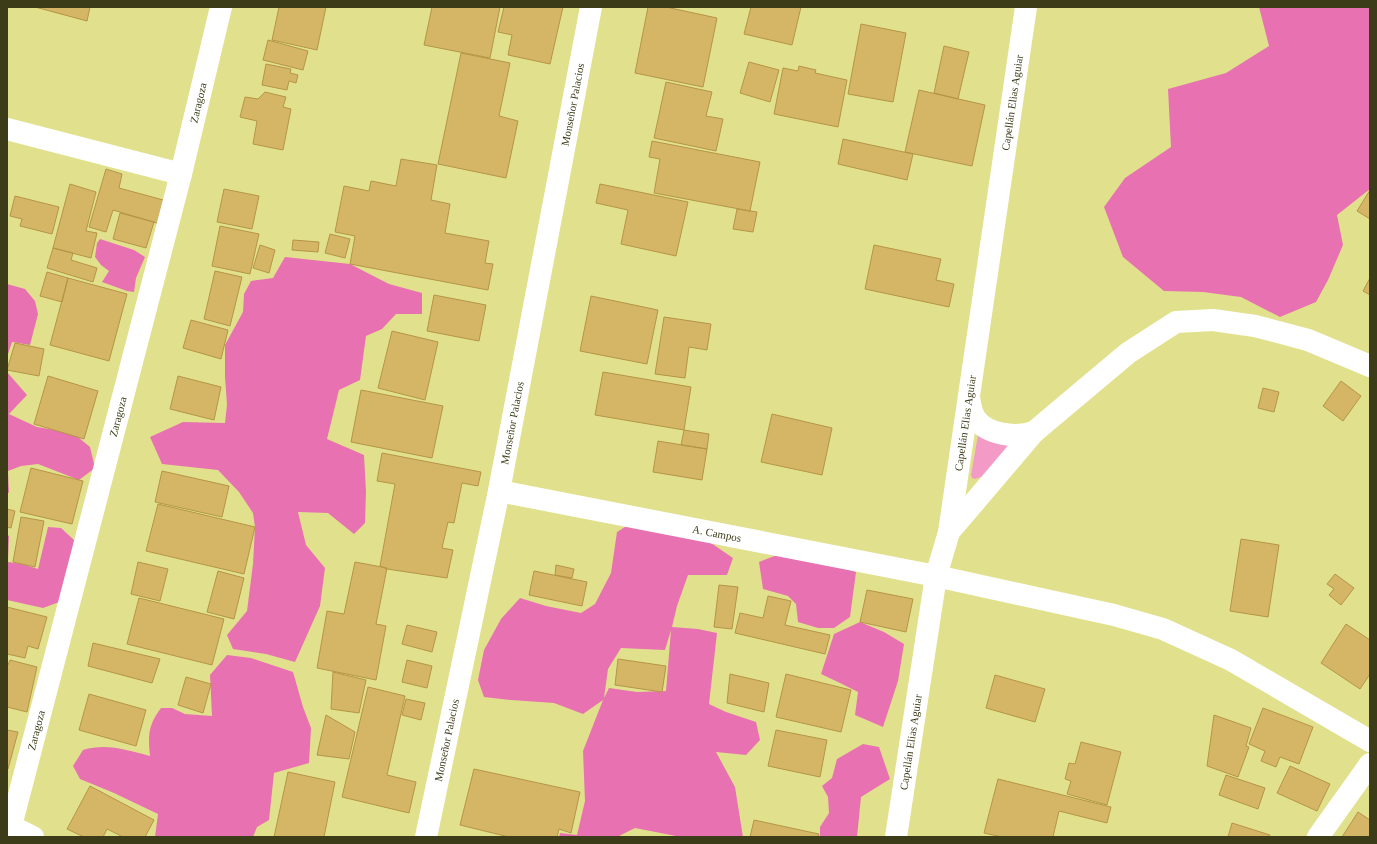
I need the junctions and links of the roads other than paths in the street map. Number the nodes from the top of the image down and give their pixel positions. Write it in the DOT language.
graph roads {
  1 [pos="221,7"];
  2 [pos="591,7"];
  3 [pos="1026,7"];
  4 [pos="7,129"];
  5 [pos="181,174"];
  6 [pos="1370,366"];
  7 [pos="969,397"];
  8 [pos="1034,432"];
  9 [pos="499,491"];
  10 [pos="949,532"];
  11 [pos="936,576"];
  12 [pos="1370,741"];
  13 [pos="1370,764"];
  14 [pos="9,825"];
  15 [pos="33,837"];
  16 [pos="426,837"];
  17 [pos="896,837"];
  18 [pos="1318,837"];
  1 -- 5 [label="street, Zaragoza"];
  2 -- 9 [label="street, Monseñor Palacios"];
  3 -- 7 [label="street, Capellán Elias Aguiar"];
  4 -- 5 [label="street"];
  5 -- 14 [label="street, Zaragoza"];
  6 -- 8 [label="street"];
  7 -- 8 [label="street"];
  7 -- 10 [label="street, Capellán Elias Aguiar"];
  8 -- 10 [label="street"];
  9 -- 11 [label="street, A. Campos"];
  9 -- 16 [label="street, Monseñor Palacios"];
  10 -- 11 [label="street, Capellán Elias Aguiar"];
  11 -- 12 [label="street, A. Campos"];
  11 -- 17 [label="street, Capellán Elias Aguiar"];
  13 -- 18 [label="street"];
  14 -- 15 [label="street"];
}
